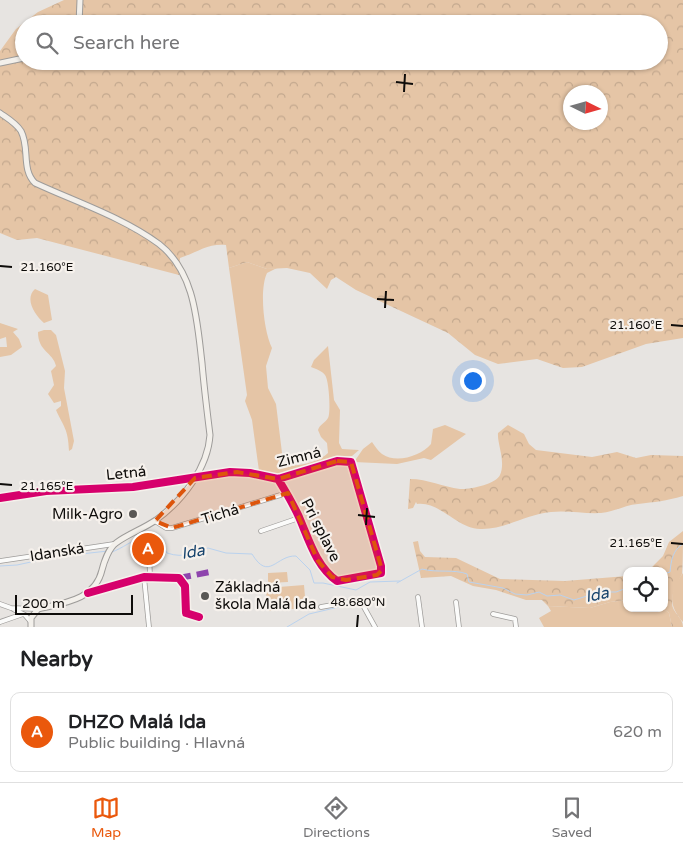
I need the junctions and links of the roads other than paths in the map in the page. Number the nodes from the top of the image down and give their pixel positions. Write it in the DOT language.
graph roads {
  1 [pos="80,0"];
  2 [pos="79,15"];
  3 [pos="15,60"];
  4 [pos="0,63"];
  5 [pos="0,113"];
  6 [pos="350,462"];
  7 [pos="195,478"];
  8 [pos="278,479"];
  9 [pos="287,493"];
  10 [pos="0,498"];
  11 [pos="299,518"];
  12 [pos="155,521"];
  13 [pos="261,530"];
  14 [pos="114,544"];
  15 [pos="149,554"];
  16 [pos="0,561"];
  17 [pos="150,576"];
  18 [pos="144,577"];
  19 [pos="96,586"];
  20 [pos="101,590"];
  21 [pos="88,594"];
  22 [pos="418,597"];
  23 [pos="456,602"];
  24 [pos="0,604"];
  25 [pos="321,607"];
  26 [pos="11,608"];
  27 [pos="38,609"];
  28 [pos="23,614"];
  29 [pos="493,614"];
  30 [pos="199,617"];
  31 [pos="0,622"];
  32 [pos="31,625"];
  33 [pos="149,627"];
  34 [pos="375,627"];
  35 [pos="422,627"];
  36 [pos="458,627"];
  37 [pos="516,627"];
  1 -- 2 [label="main road"];
  3 -- 4 [label="main road"];
  5 -- 7 [label="main road"];
  6 -- 8 [label="street, Zimná"];
  6 -- 11 [label="street, Pri splave"];
  7 -- 8 [label="street, Zimná"];
  7 -- 10 [label="street, Letná"];
  7 -- 12 [label="main road"];
  8 -- 9 [label="street, Pri splave"];
  9 -- 11 [label="street, Pri splave"];
  9 -- 12 [label="street, Tichá"];
  11 -- 13 [label="street"];
  12 -- 14 [label="main road"];
  14 -- 16 [label="street, Idanská"];
  14 -- 19 [label="main road"];
  15 -- 17 [label="street"];
  17 -- 18 [label="street"];
  17 -- 30 [label="street"];
  18 -- 20 [label="street"];
  18 -- 33 [label="street"];
  19 -- 20 [label="street"];
  19 -- 21 [label="main road"];
  20 -- 21 [label="street"];
  21 -- 27 [label="main road"];
  22 -- 35 [label="street"];
  23 -- 36 [label="street"];
  24 -- 26 [label="street"];
  25 -- 34 [label="street"];
  26 -- 27 [label="street"];
  26 -- 28 [label="street"];
  27 -- 32 [label="main road"];
  28 -- 31 [label="street"];
  28 -- 32 [label="street"];
  29 -- 37 [label="street"];
}
